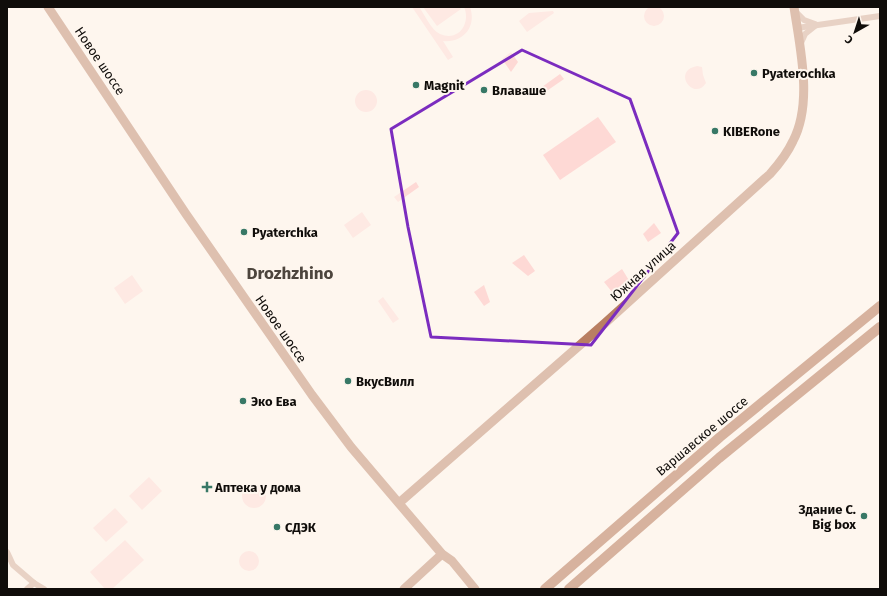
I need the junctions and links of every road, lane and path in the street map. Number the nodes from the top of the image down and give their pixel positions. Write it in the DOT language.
graph roads {
  1 [pos="48,7"];
  2 [pos="794,9"];
  3 [pos="880,16"];
  4 [pos="817,25"];
  5 [pos="797,28"];
  6 [pos="799,48"];
  7 [pos="880,306"];
  8 [pos="880,327"];
  9 [pos="398,503"];
  10 [pos="7,552"];
  11 [pos="442,554"];
  12 [pos="34,583"];
  13 [pos="27,589"];
  14 [pos="44,589"];
  15 [pos="404,589"];
  16 [pos="475,589"];
  17 [pos="545,589"];
  18 [pos="568,589"];
  1 -- 9 [label="street, Новое шоссе"];
  2 -- 4 [label="street"];
  2 -- 5 [label="street, Южная улица"];
  3 -- 4 [label="street"];
  4 -- 5 [label="street"];
  4 -- 6 [label="street"];
  5 -- 6 [label="street, Южная улица"];
  6 -- 9 [label="street, Южная улица"];
  7 -- 17 [label="main road, Варшавское шоссе"];
  8 -- 18 [label="main road"];
  9 -- 11 [label="street, Новое шоссе"];
  10 -- 12 [label="street"];
  11 -- 15 [label="street"];
  11 -- 16 [label="street, Новое шоссе"];
  12 -- 13 [label="street"];
  12 -- 14 [label="street"];
}
